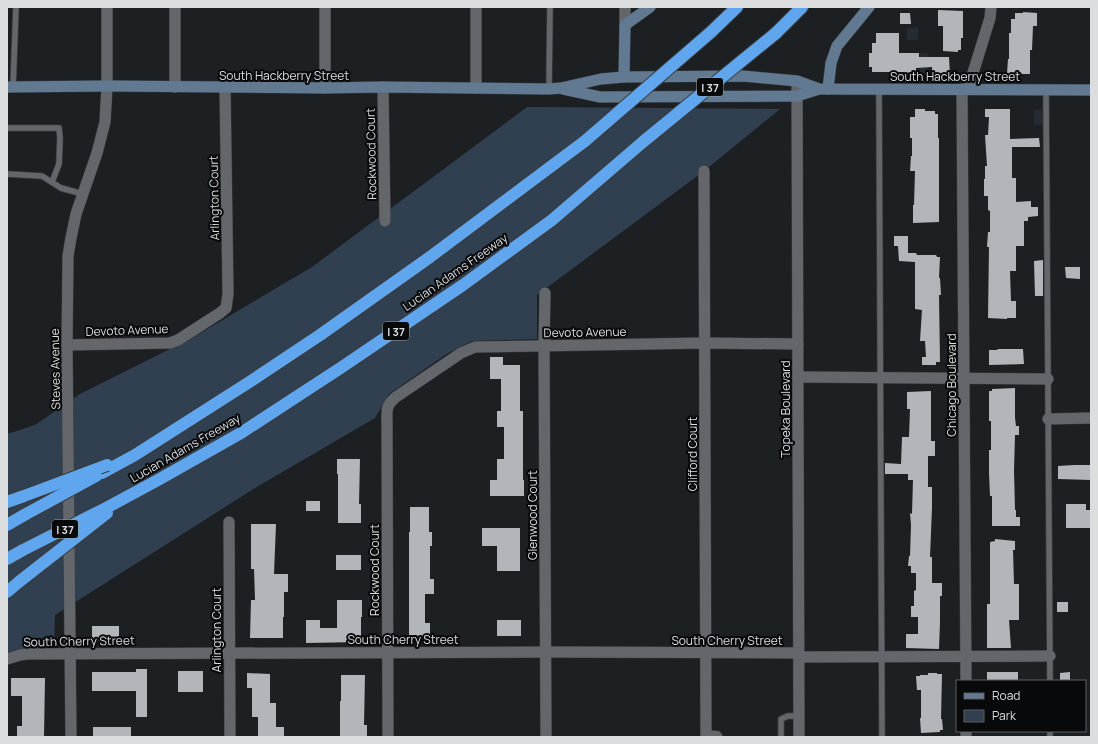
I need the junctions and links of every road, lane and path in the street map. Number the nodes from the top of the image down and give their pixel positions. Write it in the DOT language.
graph roads {
  1 [pos="16,7"];
  2 [pos="107,7"];
  3 [pos="175,7"];
  4 [pos="325,7"];
  5 [pos="476,7"];
  6 [pos="550,7"];
  7 [pos="625,7"];
  8 [pos="650,7"];
  9 [pos="737,7"];
  10 [pos="802,7"];
  11 [pos="869,7"];
  12 [pos="991,7"];
  13 [pos="625,25"];
  14 [pos="624,78"];
  15 [pos="797,81"];
  16 [pos="107,86"];
  17 [pos="10,87"];
  18 [pos="175,87"];
  19 [pos="225,87"];
  20 [pos="325,88"];
  21 [pos="383,88"];
  22 [pos="476,88"];
  23 [pos="555,89"];
  24 [pos="824,89"];
  25 [pos="878,89"];
  26 [pos="965,89"];
  27 [pos="1046,90"];
  28 [pos="1091,90"];
  29 [pos="797,96"];
  30 [pos="7,128"];
  31 [pos="704,171"];
  32 [pos="7,174"];
  33 [pos="52,182"];
  34 [pos="84,194"];
  35 [pos="385,220"];
  36 [pos="545,293"];
  37 [pos="226,308"];
  38 [pos="704,343"];
  39 [pos="798,344"];
  40 [pos="67,345"];
  41 [pos="544,346"];
  42 [pos="798,377"];
  43 [pos="880,377"];
  44 [pos="964,378"];
  45 [pos="1048,379"];
  46 [pos="389,403"];
  47 [pos="1091,418"];
  48 [pos="1048,419"];
  49 [pos="105,469"];
  50 [pos="7,502"];
  51 [pos="107,510"];
  52 [pos="229,522"];
  53 [pos="7,525"];
  54 [pos="7,559"];
  55 [pos="7,592"];
  56 [pos="387,652"];
  57 [pos="546,652"];
  58 [pos="705,652"];
  59 [pos="71,653"];
  60 [pos="230,653"];
  61 [pos="799,655"];
  62 [pos="881,656"];
  63 [pos="966,656"];
  64 [pos="1050,656"];
  65 [pos="7,659"];
  66 [pos="966,680"];
  67 [pos="1050,680"];
  68 [pos="799,716"];
  69 [pos="706,735"];
  70 [pos="71,737"];
  71 [pos="230,737"];
  72 [pos="388,737"];
  73 [pos="546,737"];
  74 [pos="720,737"];
  75 [pos="781,737"];
  76 [pos="799,737"];
  77 [pos="882,737"];
  1 -- 17 [label="lane"];
  2 -- 16 [label="street, Steves Avenue"];
  3 -- 18 [label="street"];
  4 -- 20 [label="street"];
  5 -- 22 [label="street"];
  6 -- 23 [label="lane"];
  7 -- 13 [label="street"];
  8 -- 13 [label="main road"];
  9 -- 49 [label="highway, Lucian Adams Freeway / I 37, bridge"];
  10 -- 51 [label="highway, Lucian Adams Freeway / I 37, bridge"];
  11 -- 24 [label="main road"];
  12 -- 26 [label="street, Chicago Boulevard"];
  13 -- 14 [label="main road"];
  14 -- 15 [label="main road, South Hackberry Street"];
  14 -- 23 [label="main road, South Hackberry Street"];
  15 -- 24 [label="main road, South Hackberry Street"];
  15 -- 29 [label="street, Topeka Boulevard"];
  16 -- 17 [label="main road, South Hackberry Street"];
  16 -- 18 [label="main road, South Hackberry Street"];
  16 -- 34 [label="street, Steves Avenue"];
  18 -- 19 [label="main road, South Hackberry Street"];
  19 -- 20 [label="main road, South Hackberry Street"];
  19 -- 37 [label="street, Arlington Court"];
  20 -- 21 [label="main road, South Hackberry Street"];
  21 -- 22 [label="main road, South Hackberry Street"];
  21 -- 35 [label="street, Rockwood Court"];
  22 -- 23 [label="main road, South Hackberry Street"];
  23 -- 29 [label="main road, South Hackberry Street"];
  24 -- 25 [label="main road, South Hackberry Street"];
  24 -- 29 [label="main road, South Hackberry Street"];
  25 -- 26 [label="main road, South Hackberry Street"];
  25 -- 43 [label="lane"];
  26 -- 27 [label="main road, South Hackberry Street"];
  26 -- 44 [label="street, Chicago Boulevard"];
  27 -- 28 [label="main road, South Hackberry Street"];
  27 -- 45 [label="lane"];
  29 -- 39 [label="street, Topeka Boulevard"];
  30 -- 33 [label="lane"];
  31 -- 38 [label="street, Clifford Court"];
  32 -- 33 [label="lane"];
  33 -- 34 [label="lane"];
  34 -- 40 [label="street, Steves Avenue"];
  36 -- 41 [label="street, Glenwood Court"];
  37 -- 40 [label="street, Devoto Avenue"];
  38 -- 39 [label="street, Devoto Avenue"];
  38 -- 41 [label="street, Devoto Avenue"];
  38 -- 58 [label="street, Clifford Court"];
  39 -- 42 [label="street, Topeka Boulevard"];
  40 -- 59 [label="street, Steves Avenue"];
  41 -- 46 [label="street, Devoto Avenue"];
  41 -- 57 [label="street, Glenwood Court"];
  42 -- 43 [label="street"];
  42 -- 61 [label="street, Topeka Boulevard"];
  43 -- 44 [label="street"];
  43 -- 62 [label="lane"];
  44 -- 45 [label="street"];
  44 -- 63 [label="street, Chicago Boulevard"];
  45 -- 48 [label="lane"];
  46 -- 56 [label="street, Rockwood Court"];
  47 -- 48 [label="street"];
  48 -- 64 [label="lane"];
  49 -- 50 [label="highway, bridge"];
  49 -- 53 [label="highway, Lucian Adams Freeway / I 37, bridge"];
  51 -- 54 [label="highway, Lucian Adams Freeway / I 37, bridge"];
  51 -- 55 [label="highway, bridge"];
  52 -- 60 [label="street, Arlington Court"];
  56 -- 57 [label="street, South Cherry Street"];
  56 -- 60 [label="street, South Cherry Street"];
  56 -- 72 [label="street, Rockwood Court"];
  57 -- 58 [label="street, South Cherry Street"];
  57 -- 73 [label="street, Glenwood Court"];
  58 -- 61 [label="street, South Cherry Street"];
  58 -- 69 [label="street, Clifford Court"];
  59 -- 60 [label="street, South Cherry Street"];
  59 -- 65 [label="street, South Cherry Street"];
  59 -- 70 [label="street, Steves Avenue"];
  60 -- 71 [label="street, Arlington Court"];
  61 -- 62 [label="street, South Cherry Street"];
  61 -- 68 [label="street, Topeka Boulevard"];
  62 -- 63 [label="street, South Cherry Street"];
  62 -- 77 [label="lane"];
  63 -- 64 [label="street, South Cherry Street"];
  63 -- 66 [label="street, Chicago Boulevard"];
  64 -- 67 [label="lane"];
  68 -- 75 [label="lane"];
  68 -- 76 [label="street, Topeka Boulevard"];
  69 -- 74 [label="lane"];
}
